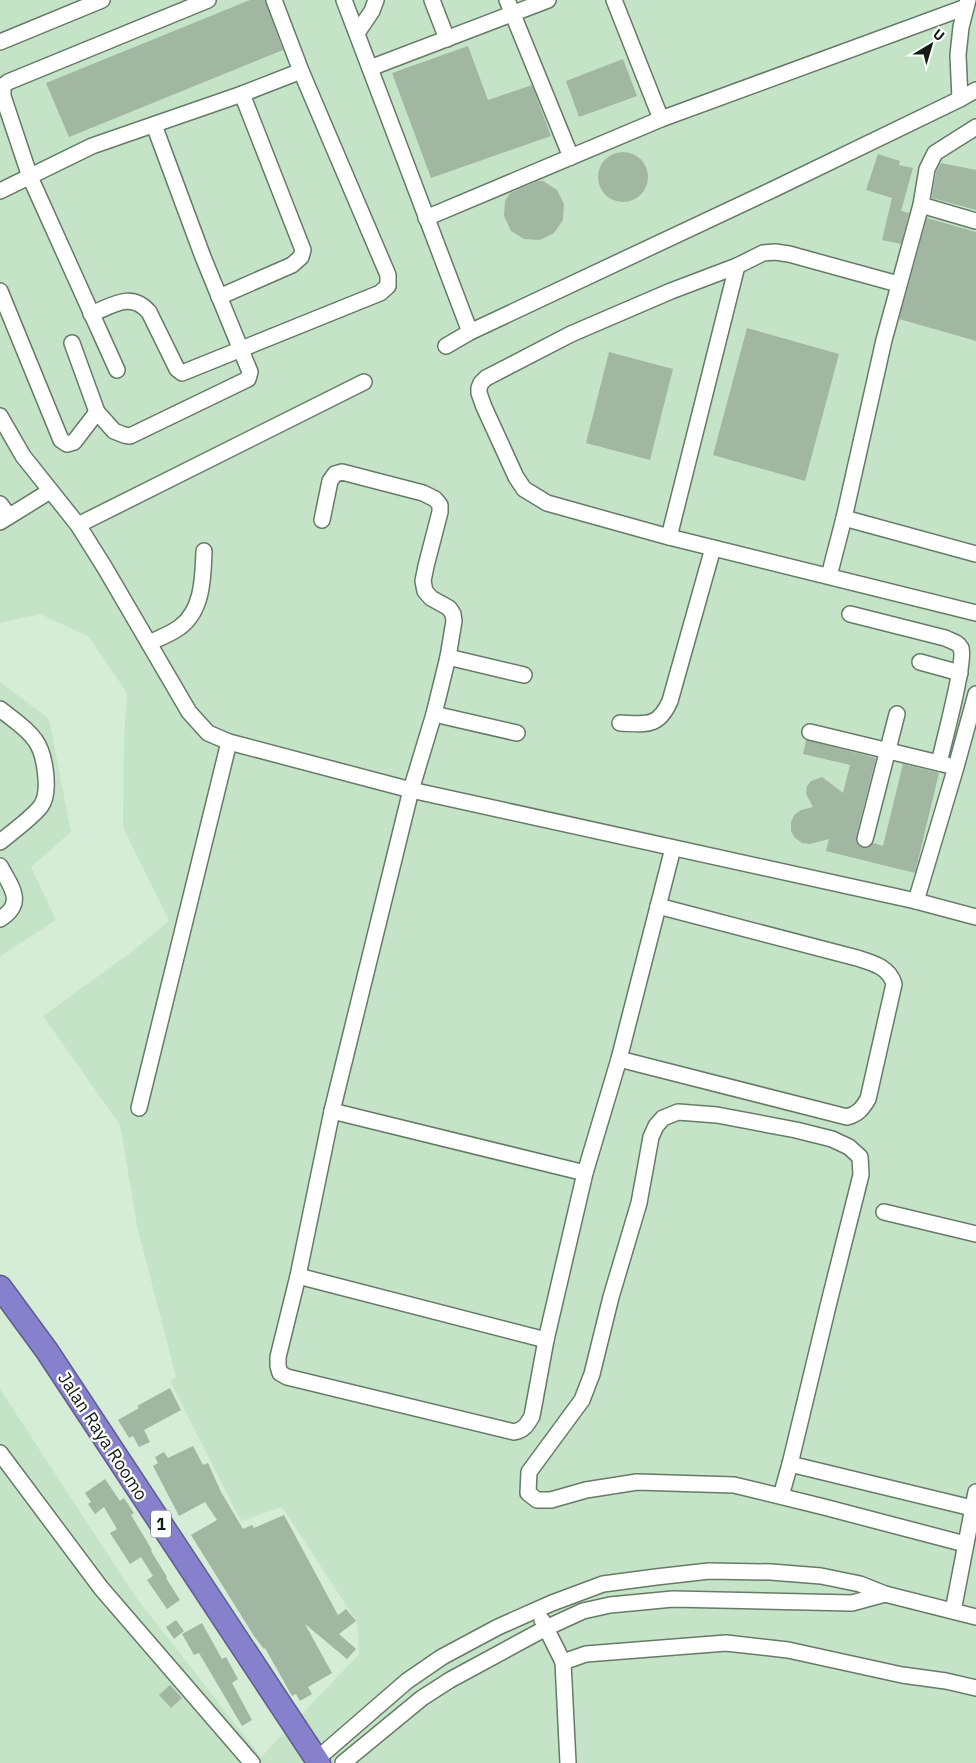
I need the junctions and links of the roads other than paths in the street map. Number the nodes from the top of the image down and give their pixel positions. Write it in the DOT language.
graph roads {
  1 [pos="102,0"];
  2 [pos="208,0"];
  3 [pos="274,0"];
  4 [pos="344,0"];
  5 [pos="376,0"];
  6 [pos="432,0"];
  7 [pos="548,0"];
  8 [pos="614,0"];
  9 [pos="967,4"];
  10 [pos="510,7"];
  11 [pos="357,33"];
  12 [pos="447,39"];
  13 [pos="0,42"];
  14 [pos="370,68"];
  15 [pos="301,71"];
  16 [pos="976,90"];
  17 [pos="242,94"];
  18 [pos="960,100"];
  19 [pos="661,119"];
  20 [pos="154,125"];
  21 [pos="976,127"];
  22 [pos="570,157"];
  23 [pos="30,177"];
  24 [pos="0,191"];
  25 [pos="921,205"];
  26 [pos="426,218"];
  27 [pos="976,221"];
  28 [pos="736,266"];
  29 [pos="898,284"];
  30 [pos="0,291"];
  31 [pos="219,297"];
  32 [pos="92,314"];
  33 [pos="470,332"];
  34 [pos="72,343"];
  35 [pos="446,346"];
  36 [pos="240,349"];
  37 [pos="117,370"];
  38 [pos="364,382"];
  39 [pos="97,412"];
  40 [pos="0,416"];
  41 [pos="50,491"];
  42 [pos="0,504"];
  43 [pos="844,518"];
  44 [pos="5,519"];
  45 [pos="322,520"];
  46 [pos="78,525"];
  47 [pos="669,538"];
  48 [pos="713,548"];
  49 [pos="204,551"];
  50 [pos="976,554"];
  51 [pos="829,576"];
  52 [pos="850,614"];
  53 [pos="976,614"];
  54 [pos="149,643"];
  55 [pos="448,658"];
  56 [pos="920,662"];
  57 [pos="960,672"];
  58 [pos="524,676"];
  59 [pos="976,694"];
  60 [pos="0,709"];
  61 [pos="434,714"];
  62 [pos="897,714"];
  63 [pos="620,722"];
  64 [pos="517,732"];
  65 [pos="810,732"];
  66 [pos="229,742"];
  67 [pos="887,751"];
  68 [pos="939,762"];
  69 [pos="956,767"];
  70 [pos="410,790"];
  71 [pos="865,839"];
  72 [pos="0,842"];
  73 [pos="674,848"];
  74 [pos="0,866"];
  75 [pos="916,901"];
  76 [pos="658,906"];
  77 [pos="976,917"];
  78 [pos="0,919"];
  79 [pos="619,1058"];
  80 [pos="139,1108"];
  81 [pos="332,1111"];
  82 [pos="585,1173"];
  83 [pos="884,1212"];
  84 [pos="976,1234"];
  85 [pos="298,1276"];
  86 [pos="0,1286"];
  87 [pos="546,1340"];
  88 [pos="0,1453"];
  89 [pos="790,1464"];
  90 [pos="976,1492"];
  91 [pos="781,1496"];
  92 [pos="972,1508"];
  93 [pos="965,1544"];
  94 [pos="885,1594"];
  95 [pos="537,1610"];
  96 [pos="953,1611"];
  97 [pos="976,1617"];
  98 [pos="546,1628"];
  99 [pos="563,1662"];
  100 [pos="407,1681"];
  101 [pos="976,1688"];
  102 [pos="422,1698"];
  103 [pos="317,1762"];
  104 [pos="252,1763"];
  105 [pos="343,1763"];
  106 [pos="568,1763"];
  1 -- 13 [label="lane"];
  2 -- 23 [label="lane"];
  3 -- 15 [label="lane"];
  4 -- 11 [label="lane"];
  5 -- 11 [label="lane"];
  6 -- 12 [label="lane"];
  7 -- 10 [label="lane"];
  8 -- 19 [label="lane"];
  9 -- 18 [label="lane"];
  9 -- 19 [label="lane"];
  10 -- 12 [label="lane"];
  10 -- 22 [label="lane"];
  11 -- 14 [label="lane"];
  12 -- 14 [label="lane"];
  14 -- 26 [label="lane"];
  15 -- 17 [label="lane"];
  15 -- 36 [label="lane"];
  16 -- 18 [label="lane"];
  17 -- 20 [label="lane"];
  17 -- 31 [label="lane"];
  18 -- 33 [label="lane"];
  19 -- 22 [label="lane"];
  20 -- 23 [label="lane"];
  20 -- 31 [label="lane"];
  21 -- 25 [label="lane"];
  22 -- 26 [label="lane"];
  23 -- 24 [label="lane"];
  23 -- 32 [label="lane"];
  25 -- 27 [label="lane"];
  25 -- 29 [label="lane"];
  26 -- 33 [label="lane"];
  28 -- 29 [label="lane"];
  28 -- 47 [label="lane"];
  28 -- 47 [label="lane"];
  29 -- 43 [label="lane"];
  30 -- 39 [label="lane"];
  31 -- 36 [label="lane"];
  32 -- 36 [label="lane"];
  32 -- 37 [label="lane"];
  33 -- 35 [label="lane"];
  34 -- 39 [label="lane"];
  36 -- 39 [label="lane"];
  38 -- 46 [label="lane"];
  40 -- 41 [label="lane"];
  41 -- 44 [label="lane"];
  41 -- 46 [label="lane"];
  42 -- 44 [label="lane"];
  43 -- 50 [label="lane"];
  43 -- 51 [label="lane"];
  45 -- 55 [label="lane"];
  46 -- 54 [label="lane"];
  47 -- 48 [label="lane"];
  48 -- 51 [label="lane"];
  48 -- 63 [label="lane"];
  49 -- 54 [label="lane"];
  51 -- 53 [label="lane"];
  52 -- 57 [label="lane"];
  54 -- 66 [label="lane"];
  55 -- 58 [label="lane"];
  55 -- 61 [label="lane"];
  56 -- 57 [label="lane"];
  57 -- 68 [label="lane"];
  59 -- 69 [label="lane"];
  60 -- 72 [label="lane"];
  61 -- 64 [label="lane"];
  61 -- 70 [label="lane"];
  62 -- 67 [label="lane"];
  65 -- 67 [label="lane"];
  66 -- 70 [label="lane"];
  66 -- 80 [label="lane"];
  67 -- 68 [label="lane"];
  67 -- 71 [label="lane"];
  68 -- 69 [label="lane"];
  69 -- 75 [label="lane"];
  70 -- 73 [label="lane"];
  70 -- 81 [label="lane"];
  73 -- 75 [label="lane"];
  73 -- 76 [label="lane"];
  74 -- 78 [label="lane"];
  75 -- 77 [label="lane"];
  76 -- 79 [label="lane"];
  76 -- 79 [label="lane"];
  79 -- 82 [label="lane"];
  81 -- 82 [label="lane"];
  81 -- 85 [label="lane"];
  82 -- 87 [label="lane"];
  83 -- 84 [label="lane"];
  85 -- 87 [label="lane"];
  85 -- 87 [label="lane"];
  86 -- 103 [label="highway, Jalan Raya Roomo / 1"];
  88 -- 104 [label="lane"];
  89 -- 91 [label="lane"];
  89 -- 91 [label="lane"];
  89 -- 92 [label="lane"];
  90 -- 92 [label="lane"];
  91 -- 93 [label="lane"];
  92 -- 93 [label="lane"];
  93 -- 96 [label="lane"];
  94 -- 95 [label="lane"];
  94 -- 96 [label="lane"];
  94 -- 98 [label="lane"];
  95 -- 98 [label="lane"];
  95 -- 100 [label="lane"];
  96 -- 97 [label="lane"];
  98 -- 99 [label="lane"];
  98 -- 102 [label="lane"];
  99 -- 101 [label="lane"];
  99 -- 106 [label="lane"];
  100 -- 102 [label="lane"];
  100 -- 103 [label="lane"];
  102 -- 105 [label="lane"];
}
